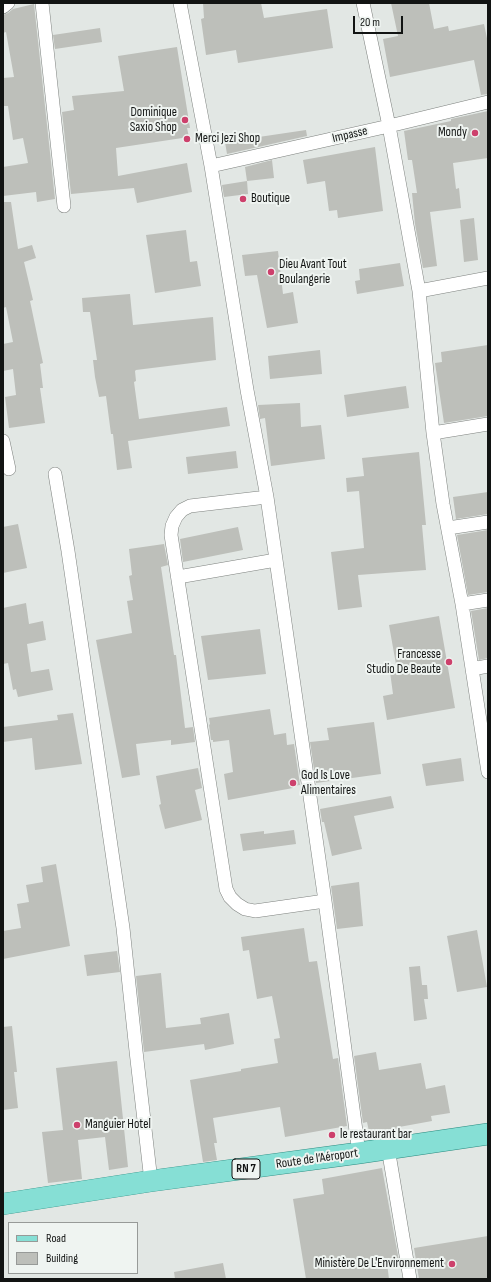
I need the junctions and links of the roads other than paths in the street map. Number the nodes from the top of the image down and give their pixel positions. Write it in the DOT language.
graph roads {
  1 [pos="8,3"];
  2 [pos="42,3"];
  3 [pos="180,3"];
  4 [pos="363,3"];
  5 [pos="3,6"];
  6 [pos="488,102"];
  7 [pos="389,126"];
  8 [pos="211,166"];
  9 [pos="64,206"];
  10 [pos="488,278"];
  11 [pos="419,292"];
  12 [pos="488,424"];
  13 [pos="433,433"];
  14 [pos="3,441"];
  15 [pos="9,469"];
  16 [pos="55,474"];
  17 [pos="267,497"];
  18 [pos="488,522"];
  19 [pos="448,528"];
  20 [pos="276,560"];
  21 [pos="178,576"];
  22 [pos="488,600"];
  23 [pos="462,604"];
  24 [pos="488,666"];
  25 [pos="472,669"];
  26 [pos="488,772"];
  27 [pos="325,901"];
  28 [pos="488,1134"];
  29 [pos="388,1148"];
  30 [pos="359,1154"];
  31 [pos="151,1181"];
  32 [pos="3,1204"];
  33 [pos="410,1279"];
  1 -- 5 [label="street"];
  2 -- 9 [label="street"];
  3 -- 8 [label="street"];
  4 -- 7 [label="street"];
  6 -- 7 [label="street, Impasse"];
  7 -- 8 [label="street, Impasse"];
  7 -- 11 [label="street"];
  8 -- 17 [label="street"];
  10 -- 11 [label="street"];
  11 -- 13 [label="street"];
  12 -- 13 [label="street"];
  13 -- 19 [label="street"];
  14 -- 15 [label="street"];
  16 -- 31 [label="street"];
  17 -- 20 [label="street"];
  17 -- 21 [label="street"];
  18 -- 19 [label="street"];
  19 -- 23 [label="street"];
  20 -- 21 [label="street"];
  20 -- 27 [label="street"];
  21 -- 27 [label="street"];
  22 -- 23 [label="street"];
  23 -- 25 [label="street"];
  24 -- 25 [label="street"];
  25 -- 26 [label="street"];
  27 -- 30 [label="street"];
  28 -- 29 [label="main road, Route de l’Aéroport / RN 7"];
  29 -- 30 [label="main road, Route de l’Aéroport / RN 7"];
  29 -- 33 [label="street"];
  30 -- 31 [label="main road, Route de l’Aéroport / RN 7"];
  31 -- 32 [label="main road, Route de l’Aéroport / RN 7"];
}
